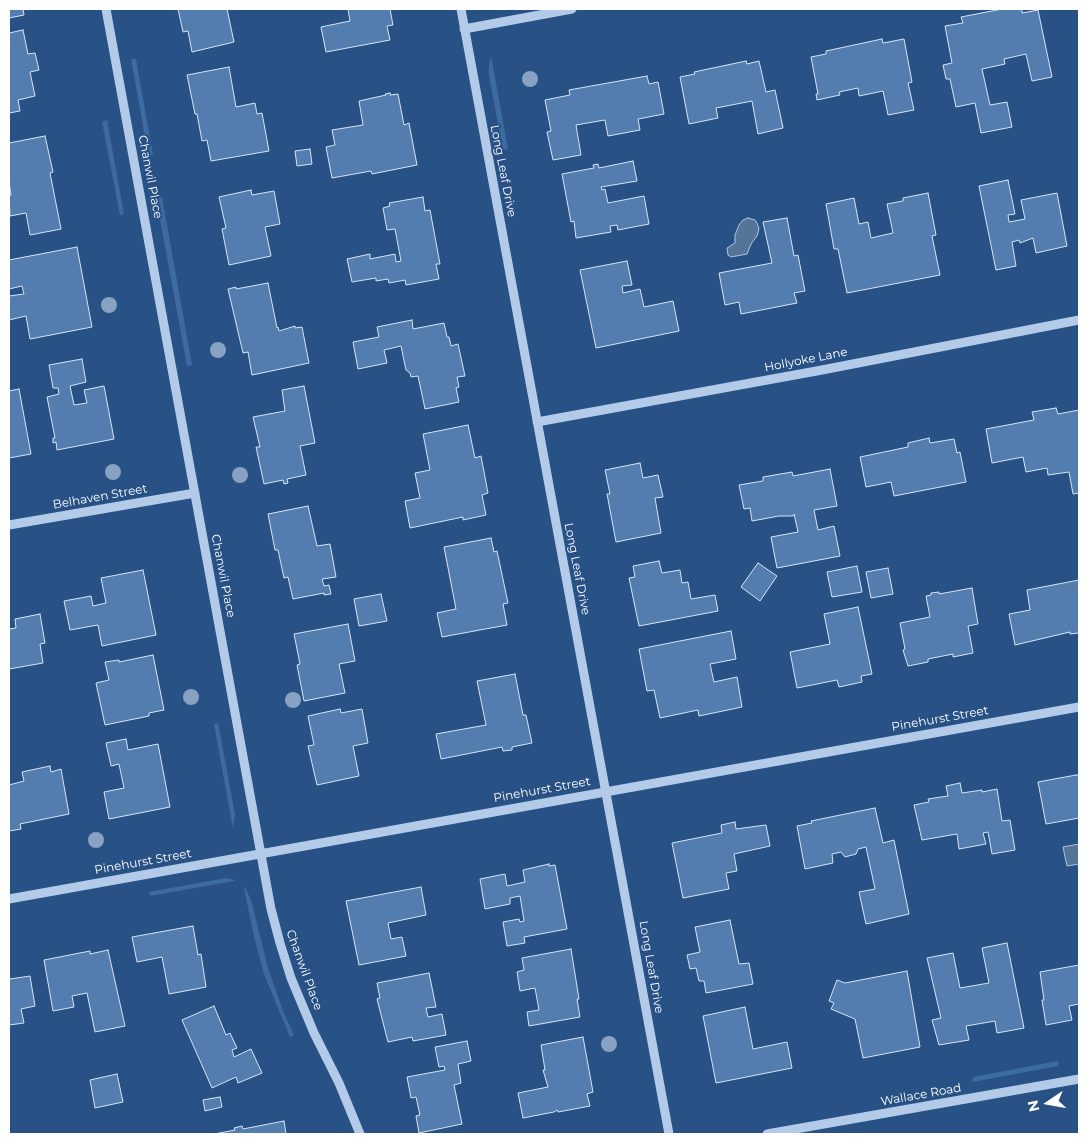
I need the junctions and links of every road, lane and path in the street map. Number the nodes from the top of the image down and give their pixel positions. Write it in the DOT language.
graph roads {
  1 [pos="106,9"];
  2 [pos="460,9"];
  3 [pos="572,9"];
  4 [pos="464,29"];
  5 [pos="1079,320"];
  6 [pos="537,422"];
  7 [pos="195,493"];
  8 [pos="9,525"];
  9 [pos="1079,707"];
  10 [pos="606,791"];
  11 [pos="261,854"];
  12 [pos="9,899"];
  13 [pos="1079,1079"];
  14 [pos="360,1134"];
  15 [pos="669,1134"];
  16 [pos="767,1134"];
  1 -- 7 [label="street, Chanwil Place"];
  2 -- 4 [label="street, Long Leaf Drive"];
  3 -- 4 [label="street"];
  4 -- 6 [label="street, Long Leaf Drive"];
  5 -- 6 [label="street, Hollyoke Lane"];
  6 -- 10 [label="street, Long Leaf Drive"];
  7 -- 8 [label="street, Belhaven Street"];
  7 -- 11 [label="street, Chanwil Place"];
  9 -- 10 [label="street, Pinehurst Street"];
  10 -- 11 [label="street, Pinehurst Street"];
  10 -- 15 [label="street, Long Leaf Drive"];
  11 -- 12 [label="street, Pinehurst Street"];
  11 -- 14 [label="street, Chanwil Place"];
  13 -- 16 [label="street, Wallace Road"];
}
